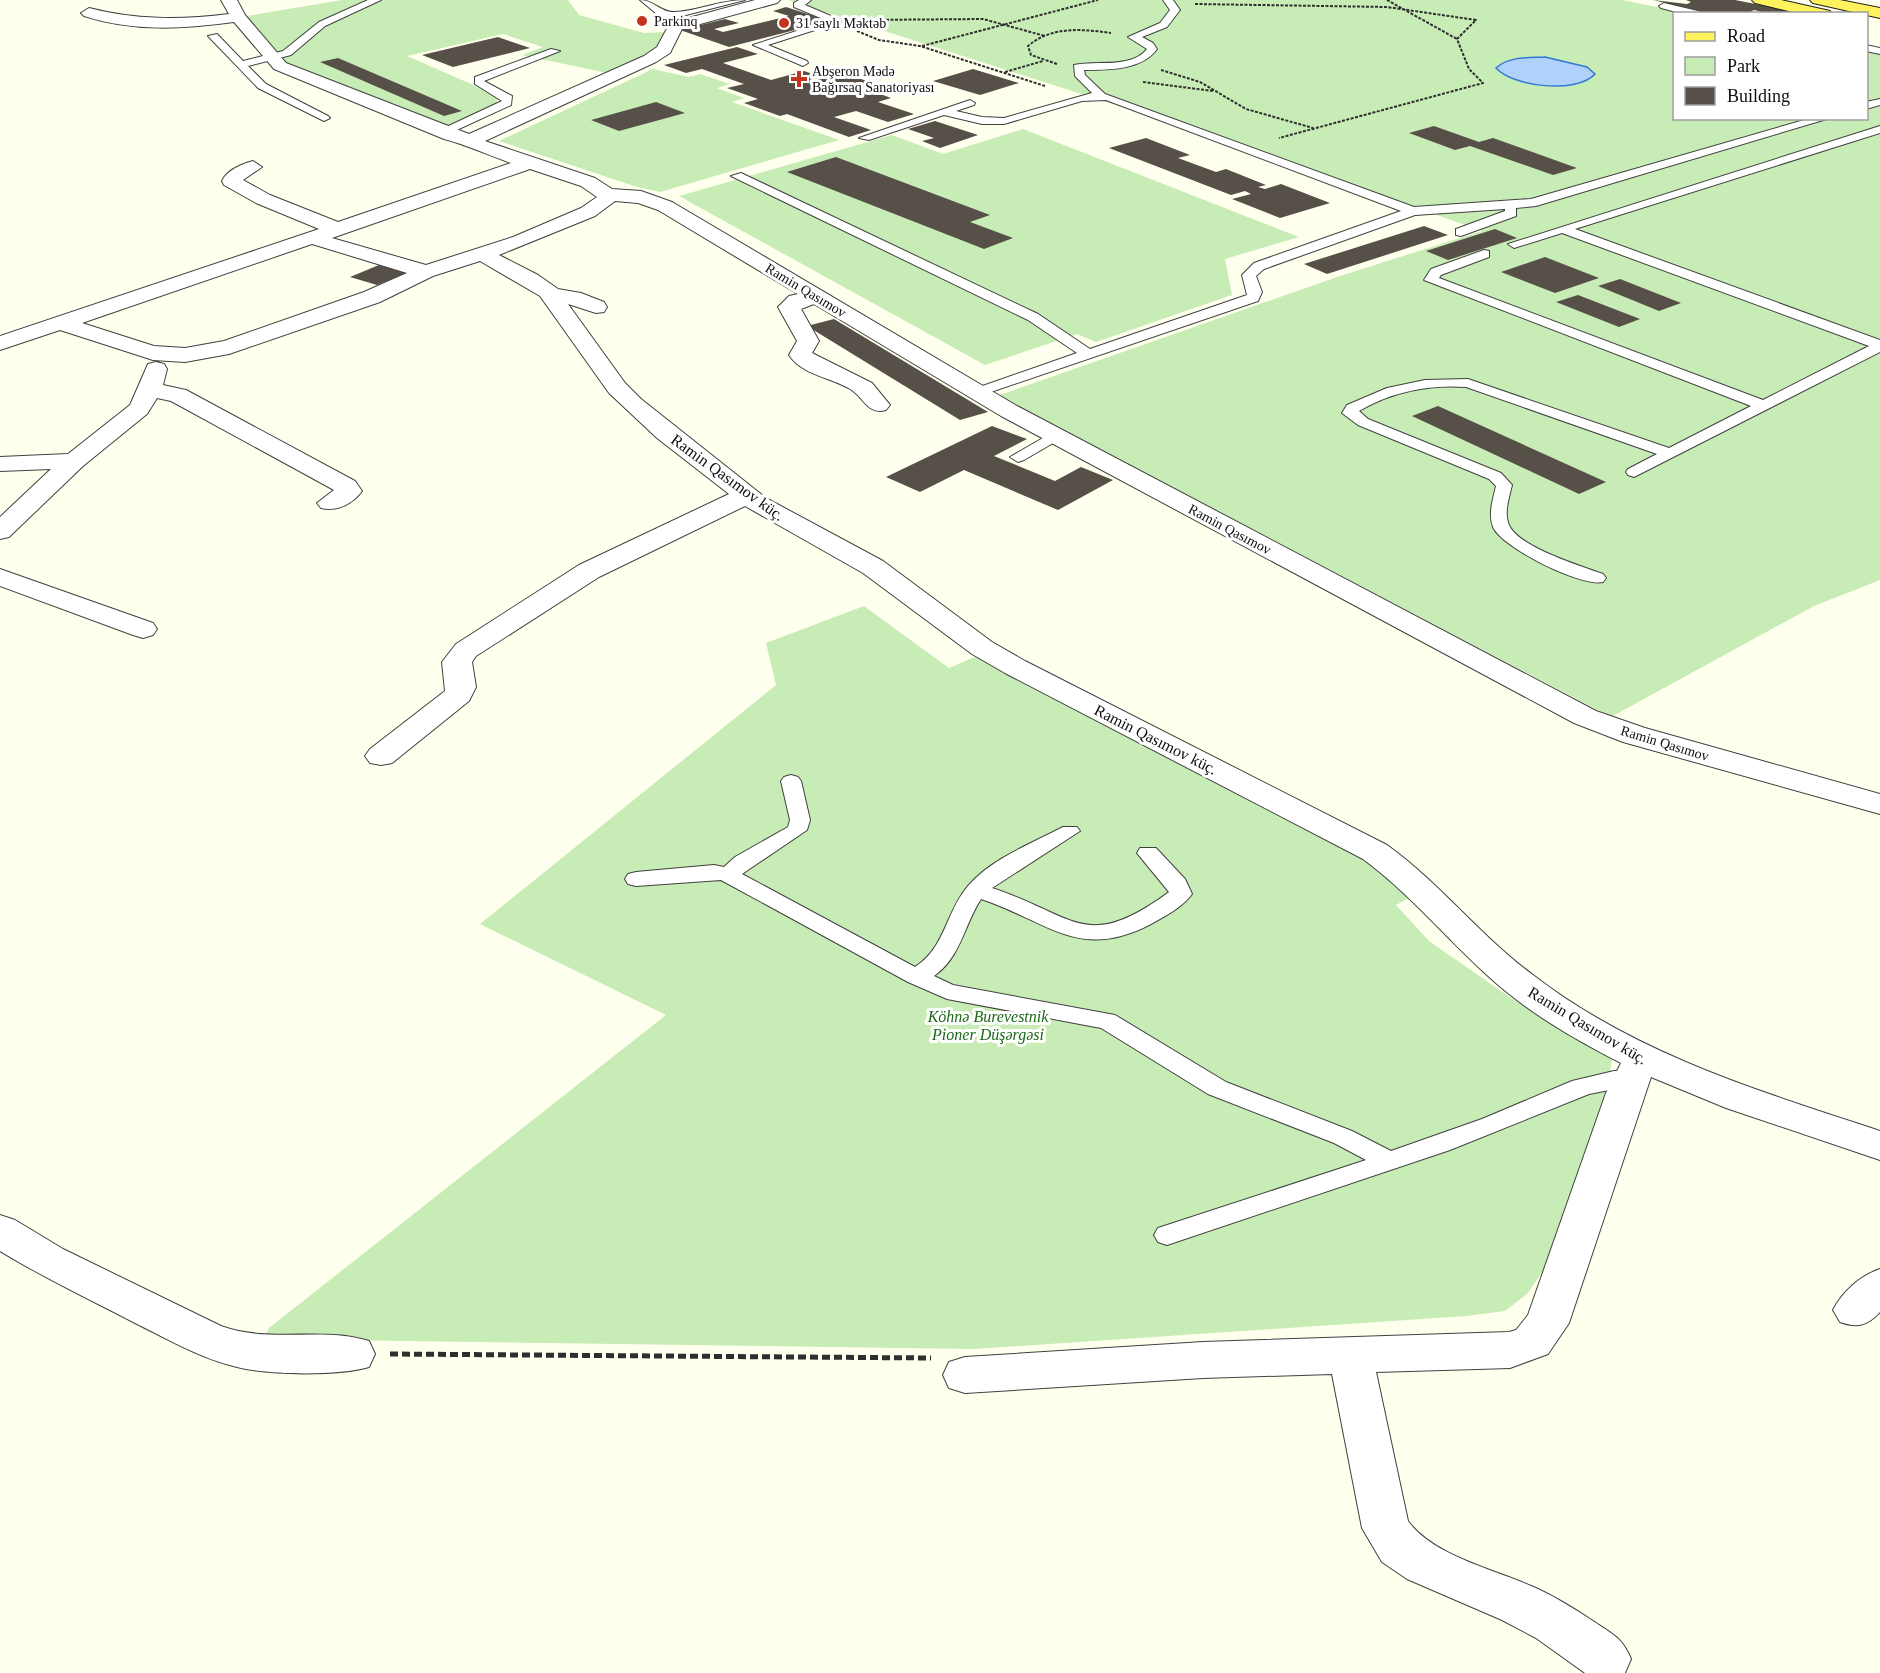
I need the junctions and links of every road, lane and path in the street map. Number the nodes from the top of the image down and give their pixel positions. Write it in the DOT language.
graph roads {
  1 [pos="229,0"];
  2 [pos="376,0"];
  3 [pos="645,0"];
  4 [pos="740,0"];
  5 [pos="772,0"];
  6 [pos="806,0"];
  7 [pos="1098,0"];
  8 [pos="1241,0"];
  9 [pos="1387,0"];
  10 [pos="1760,0"];
  11 [pos="1818,0"];
  12 [pos="1169,1"];
  13 [pos="1782,2"];
  14 [pos="1234,5"];
  15 [pos="1664,6"];
  16 [pos="1408,9"];
  17 [pos="1690,12"];
  18 [pos="1818,12"];
  19 [pos="88,13"];
  20 [pos="1880,13"];
  21 [pos="238,17"];
  22 [pos="836,22"];
  23 [pos="1007,24"];
  24 [pos="213,36"];
  25 [pos="1045,36"];
  26 [pos="1133,37"];
  27 [pos="1456,39"];
  28 [pos="920,46"];
  29 [pos="555,51"];
  30 [pos="273,58"];
  31 [pos="1044,60"];
  32 [pos="1136,62"];
  33 [pos="803,63"];
  34 [pos="239,65"];
  35 [pos="1078,67"];
  36 [pos="1002,73"];
  37 [pos="1101,96"];
  38 [pos="1086,98"];
  39 [pos="970,104"];
  40 [pos="945,112"];
  41 [pos="324,117"];
  42 [pos="1818,120"];
  43 [pos="1313,128"];
  44 [pos="1880,129"];
  45 [pos="444,132"];
  46 [pos="865,138"];
  47 [pos="475,141"];
  48 [pos="1247,147"];
  49 [pos="528,163"];
  50 [pos="253,167"];
  51 [pos="736,176"];
  52 [pos="607,195"];
  53 [pos="1509,206"];
  54 [pos="1413,211"];
  55 [pos="1563,228"];
  56 [pos="337,229"];
  57 [pos="1461,232"];
  58 [pos="312,237"];
  59 [pos="1514,244"];
  60 [pos="1484,254"];
  61 [pos="484,255"];
  62 [pos="426,272"];
  63 [pos="551,295"];
  64 [pos="817,297"];
  65 [pos="596,307"];
  66 [pos="61,323"];
  67 [pos="7,336"];
  68 [pos="1880,345"];
  69 [pos="1088,354"];
  70 [pos="169,355"];
  71 [pos="150,390"];
  72 [pos="976,393"];
  73 [pos="878,405"];
  74 [pos="1763,405"];
  75 [pos="1055,436"];
  76 [pos="1669,453"];
  77 [pos="1018,457"];
  78 [pos="74,461"];
  79 [pos="0,464"];
  80 [pos="1634,472"];
  81 [pos="747,495"];
  82 [pos="330,503"];
  83 [pos="0,531"];
  84 [pos="0,577"];
  85 [pos="1597,578"];
  86 [pos="142,628"];
  87 [pos="381,756"];
  88 [pos="791,781"];
  89 [pos="1880,804"];
  90 [pos="1070,831"];
  91 [pos="1148,853"];
  92 [pos="728,875"];
  93 [pos="636,879"];
  94 [pos="977,890"];
  95 [pos="916,977"];
  96 [pos="1638,1069"];
  97 [pos="1880,1146"];
  98 [pos="1389,1161"];
  99 [pos="0,1231"];
  100 [pos="1167,1235"];
  101 [pos="353,1354"];
  102 [pos="1350,1355"];
  103 [pos="965,1376"];
  104 [pos="1606,1659"];
  1 -- 21 [label="street"];
  2 -- 30 [label="lane"];
  3 -- 4 [label="lane"];
  5 -- 47 [label="street"];
  6 -- 22 [label="lane"];
  7 -- 23 [label="path"];
  8 -- 14 [label="path"];
  9 -- 16 [label="path"];
  10 -- 13 [label="main road"];
  11 -- 20 [label="main road"];
  12 -- 14 [label="path"];
  12 -- 26 [label="lane"];
  13 -- 18 [label="main road"];
  14 -- 16 [label="path"];
  15 -- 17 [label="lane"];
  16 -- 27 [label="path"];
  16 -- 27 [label="path"];
  19 -- 21 [label="street"];
  21 -- 30 [label="street"];
  22 -- 23 [label="path"];
  22 -- 28 [label="path"];
  22 -- 33 [label="lane"];
  23 -- 25 [label="path"];
  23 -- 28 [label="path"];
  24 -- 34 [label="lane"];
  25 -- 26 [label="path"];
  25 -- 31 [label="path"];
  26 -- 32 [label="lane"];
  27 -- 43 [label="path"];
  28 -- 36 [label="path"];
  29 -- 45 [label="lane"];
  30 -- 34 [label="lane"];
  30 -- 45 [label="street"];
  31 -- 35 [label="path"];
  31 -- 36 [label="path"];
  32 -- 35 [label="lane"];
  32 -- 43 [label="path"];
  34 -- 41 [label="lane"];
  35 -- 37 [label="lane"];
  36 -- 38 [label="path"];
  37 -- 38 [label="lane"];
  37 -- 48 [label="lane"];
  38 -- 40 [label="lane"];
  39 -- 40 [label="lane"];
  40 -- 46 [label="lane"];
  42 -- 53 [label="lane"];
  43 -- 48 [label="path"];
  44 -- 55 [label="lane"];
  45 -- 47 [label="street"];
  47 -- 49 [label="street"];
  48 -- 54 [label="lane"];
  49 -- 52 [label="street"];
  49 -- 56 [label="street"];
  50 -- 56 [label="street"];
  51 -- 69 [label="lane"];
  52 -- 61 [label="street"];
  52 -- 64 [label="street, Ramin Qasımov"];
  53 -- 54 [label="lane"];
  53 -- 57 [label="lane"];
  54 -- 69 [label="lane"];
  55 -- 59 [label="lane"];
  55 -- 68 [label="lane"];
  56 -- 58 [label="street"];
  58 -- 62 [label="street"];
  58 -- 66 [label="street"];
  60 -- 74 [label="lane"];
  61 -- 62 [label="street"];
  61 -- 63 [label="street, Ramin Qasımov küç."];
  62 -- 70 [label="street"];
  63 -- 65 [label="street"];
  63 -- 81 [label="street, Ramin Qasımov küç."];
  64 -- 72 [label="street, Ramin Qasımov"];
  64 -- 73 [label="street"];
  66 -- 67 [label="street"];
  66 -- 70 [label="street"];
  68 -- 74 [label="lane"];
  69 -- 72 [label="lane"];
  70 -- 71 [label="street"];
  71 -- 78 [label="street"];
  71 -- 82 [label="street"];
  72 -- 75 [label="street, Ramin Qasımov"];
  74 -- 76 [label="lane"];
  75 -- 77 [label="lane"];
  75 -- 89 [label="street, Ramin Qasımov"];
  76 -- 80 [label="lane"];
  76 -- 85 [label="lane"];
  78 -- 79 [label="street"];
  78 -- 83 [label="street"];
  81 -- 87 [label="street"];
  81 -- 96 [label="street, Ramin Qasımov küç."];
  84 -- 86 [label="street"];
  88 -- 92 [label="lane"];
  90 -- 94 [label="lane"];
  91 -- 94 [label="lane"];
  92 -- 93 [label="lane"];
  92 -- 95 [label="lane"];
  94 -- 95 [label="lane"];
  95 -- 98 [label="lane"];
  96 -- 97 [label="street, Ramin Qasımov küç."];
  96 -- 98 [label="lane"];
  96 -- 102 [label="street"];
  98 -- 100 [label="lane"];
  99 -- 101 [label="street"];
  101 -- 103 [label="path"];
  102 -- 103 [label="street"];
  102 -- 104 [label="street"];
}
